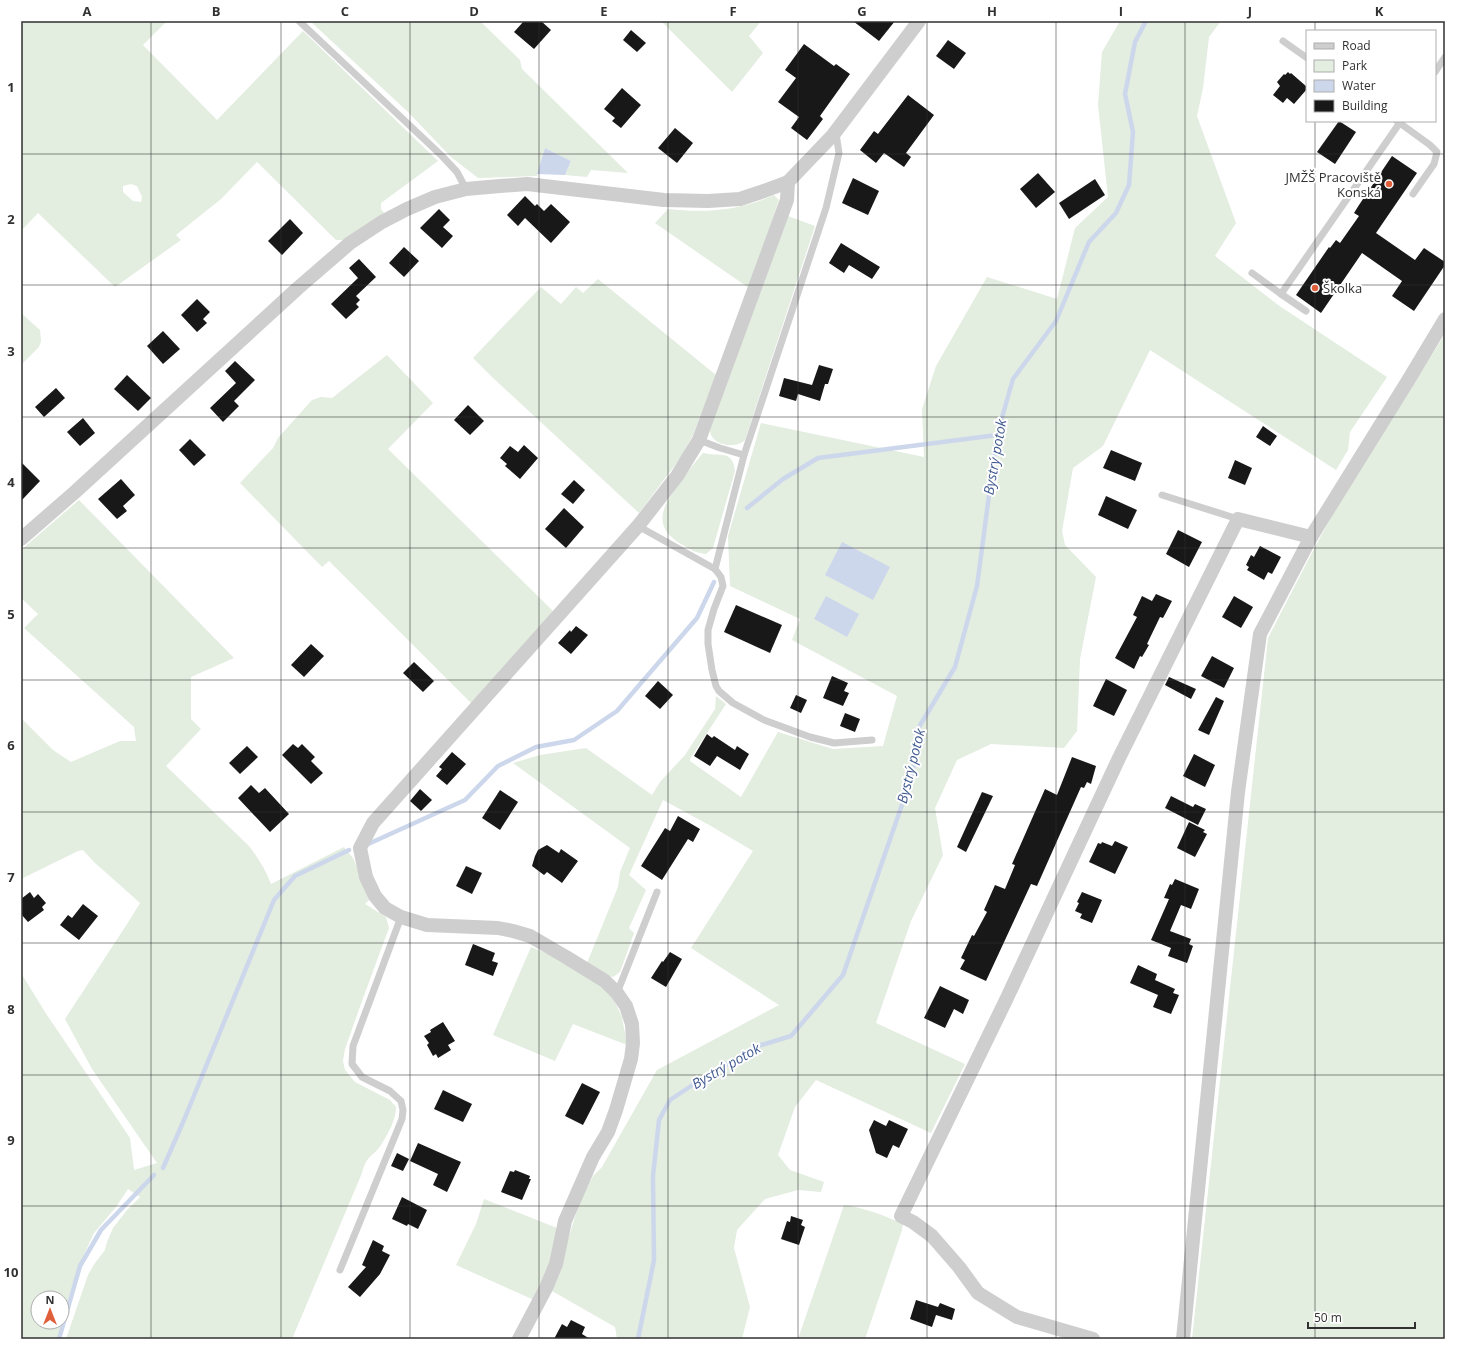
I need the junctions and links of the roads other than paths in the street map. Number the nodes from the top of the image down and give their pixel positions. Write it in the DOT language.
graph roads {
  1 [pos="299,21"];
  2 [pos="919,21"];
  3 [pos="1283,41"];
  4 [pos="1306,57"];
  5 [pos="1445,57"];
  6 [pos="1436,70"];
  7 [pos="1399,122"];
  8 [pos="833,135"];
  9 [pos="788,182"];
  10 [pos="466,189"];
  11 [pos="1413,194"];
  12 [pos="1252,273"];
  13 [pos="1281,294"];
  14 [pos="1306,311"];
  15 [pos="1445,319"];
  16 [pos="699,440"];
  17 [pos="744,455"];
  18 [pos="1162,495"];
  19 [pos="1238,519"];
  20 [pos="638,526"];
  21 [pos="1311,537"];
  22 [pos="21,539"];
  23 [pos="715,569"];
  24 [pos="872,740"];
  25 [pos="657,892"];
  26 [pos="401,917"];
  27 [pos="618,993"];
  28 [pos="340,1270"];
  29 [pos="519,1339"];
  30 [pos="1093,1339"];
  31 [pos="1183,1339"];
  1 -- 10 [label="lane"];
  2 -- 8 [label="street"];
  3 -- 4 [label="lane"];
  5 -- 6 [label="lane"];
  7 -- 11 [label="lane"];
  7 -- 13 [label="lane"];
  8 -- 9 [label="street"];
  8 -- 17 [label="lane"];
  9 -- 10 [label="street"];
  9 -- 16 [label="street"];
  10 -- 22 [label="street"];
  12 -- 13 [label="lane"];
  13 -- 14 [label="lane"];
  15 -- 21 [label="street"];
  16 -- 17 [label="lane"];
  16 -- 20 [label="street"];
  17 -- 23 [label="lane"];
  18 -- 19 [label="lane"];
  19 -- 21 [label="street"];
  19 -- 30 [label="street"];
  20 -- 23 [label="lane"];
  20 -- 26 [label="street"];
  21 -- 31 [label="street"];
  23 -- 24 [label="lane"];
  25 -- 27 [label="lane"];
  26 -- 27 [label="street"];
  26 -- 28 [label="lane"];
  27 -- 29 [label="street"];
}
